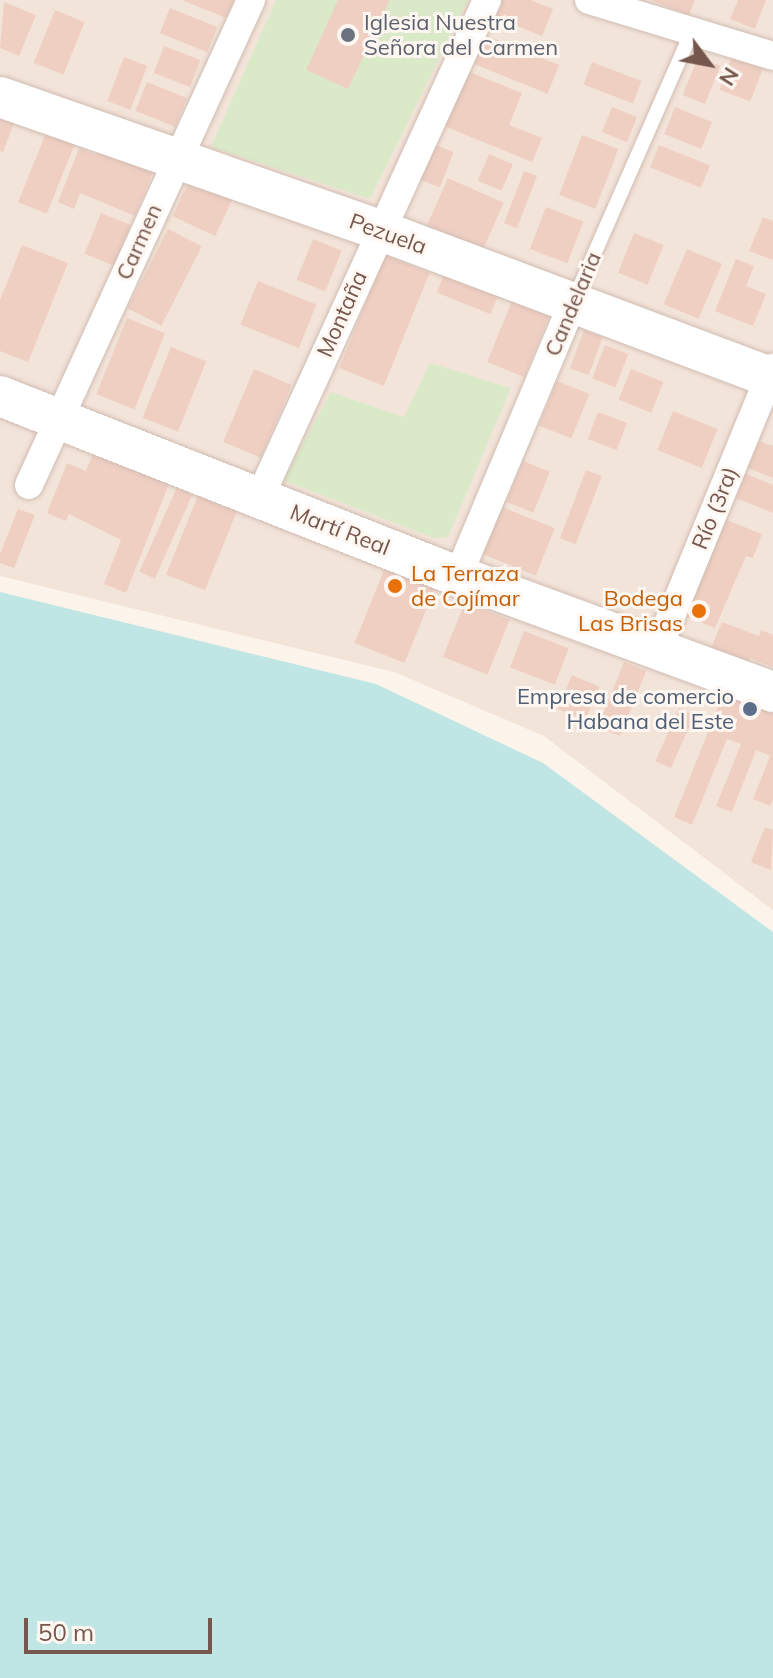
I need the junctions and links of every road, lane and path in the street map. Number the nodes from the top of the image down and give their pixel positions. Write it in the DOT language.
graph roads {
  1 [pos="251,0"];
  2 [pos="487,0"];
  3 [pos="589,0"];
  4 [pos="691,33"];
  5 [pos="773,56"];
  6 [pos="0,97"];
  7 [pos="174,161"];
  8 [pos="379,230"];
  9 [pos="573,303"];
  10 [pos="772,374"];
  11 [pos="0,396"];
  12 [pos="60,420"];
  13 [pos="29,485"];
  14 [pos="259,499"];
  15 [pos="458,576"];
  16 [pos="658,648"];
  17 [pos="773,692"];
  1 -- 7 [label="street, Carmen"];
  2 -- 8 [label="street, Montaña"];
  3 -- 4 [label="street"];
  4 -- 5 [label="street"];
  4 -- 9 [label="lane, Candelaria"];
  6 -- 7 [label="main road, Pezuela"];
  7 -- 8 [label="main road, Pezuela"];
  7 -- 12 [label="street, Carmen"];
  8 -- 9 [label="main road, Pezuela"];
  8 -- 14 [label="street, Montaña"];
  9 -- 10 [label="main road, Pezuela"];
  9 -- 15 [label="street, Candelaria"];
  10 -- 16 [label="street, Río (3ra)"];
  11 -- 12 [label="main road, Martí Real"];
  12 -- 13 [label="street, Carmen"];
  12 -- 14 [label="main road, Martí Real"];
  14 -- 15 [label="main road, Martí Real"];
  15 -- 16 [label="main road, Martí Real"];
  16 -- 17 [label="main road, Martí Real"];
}
